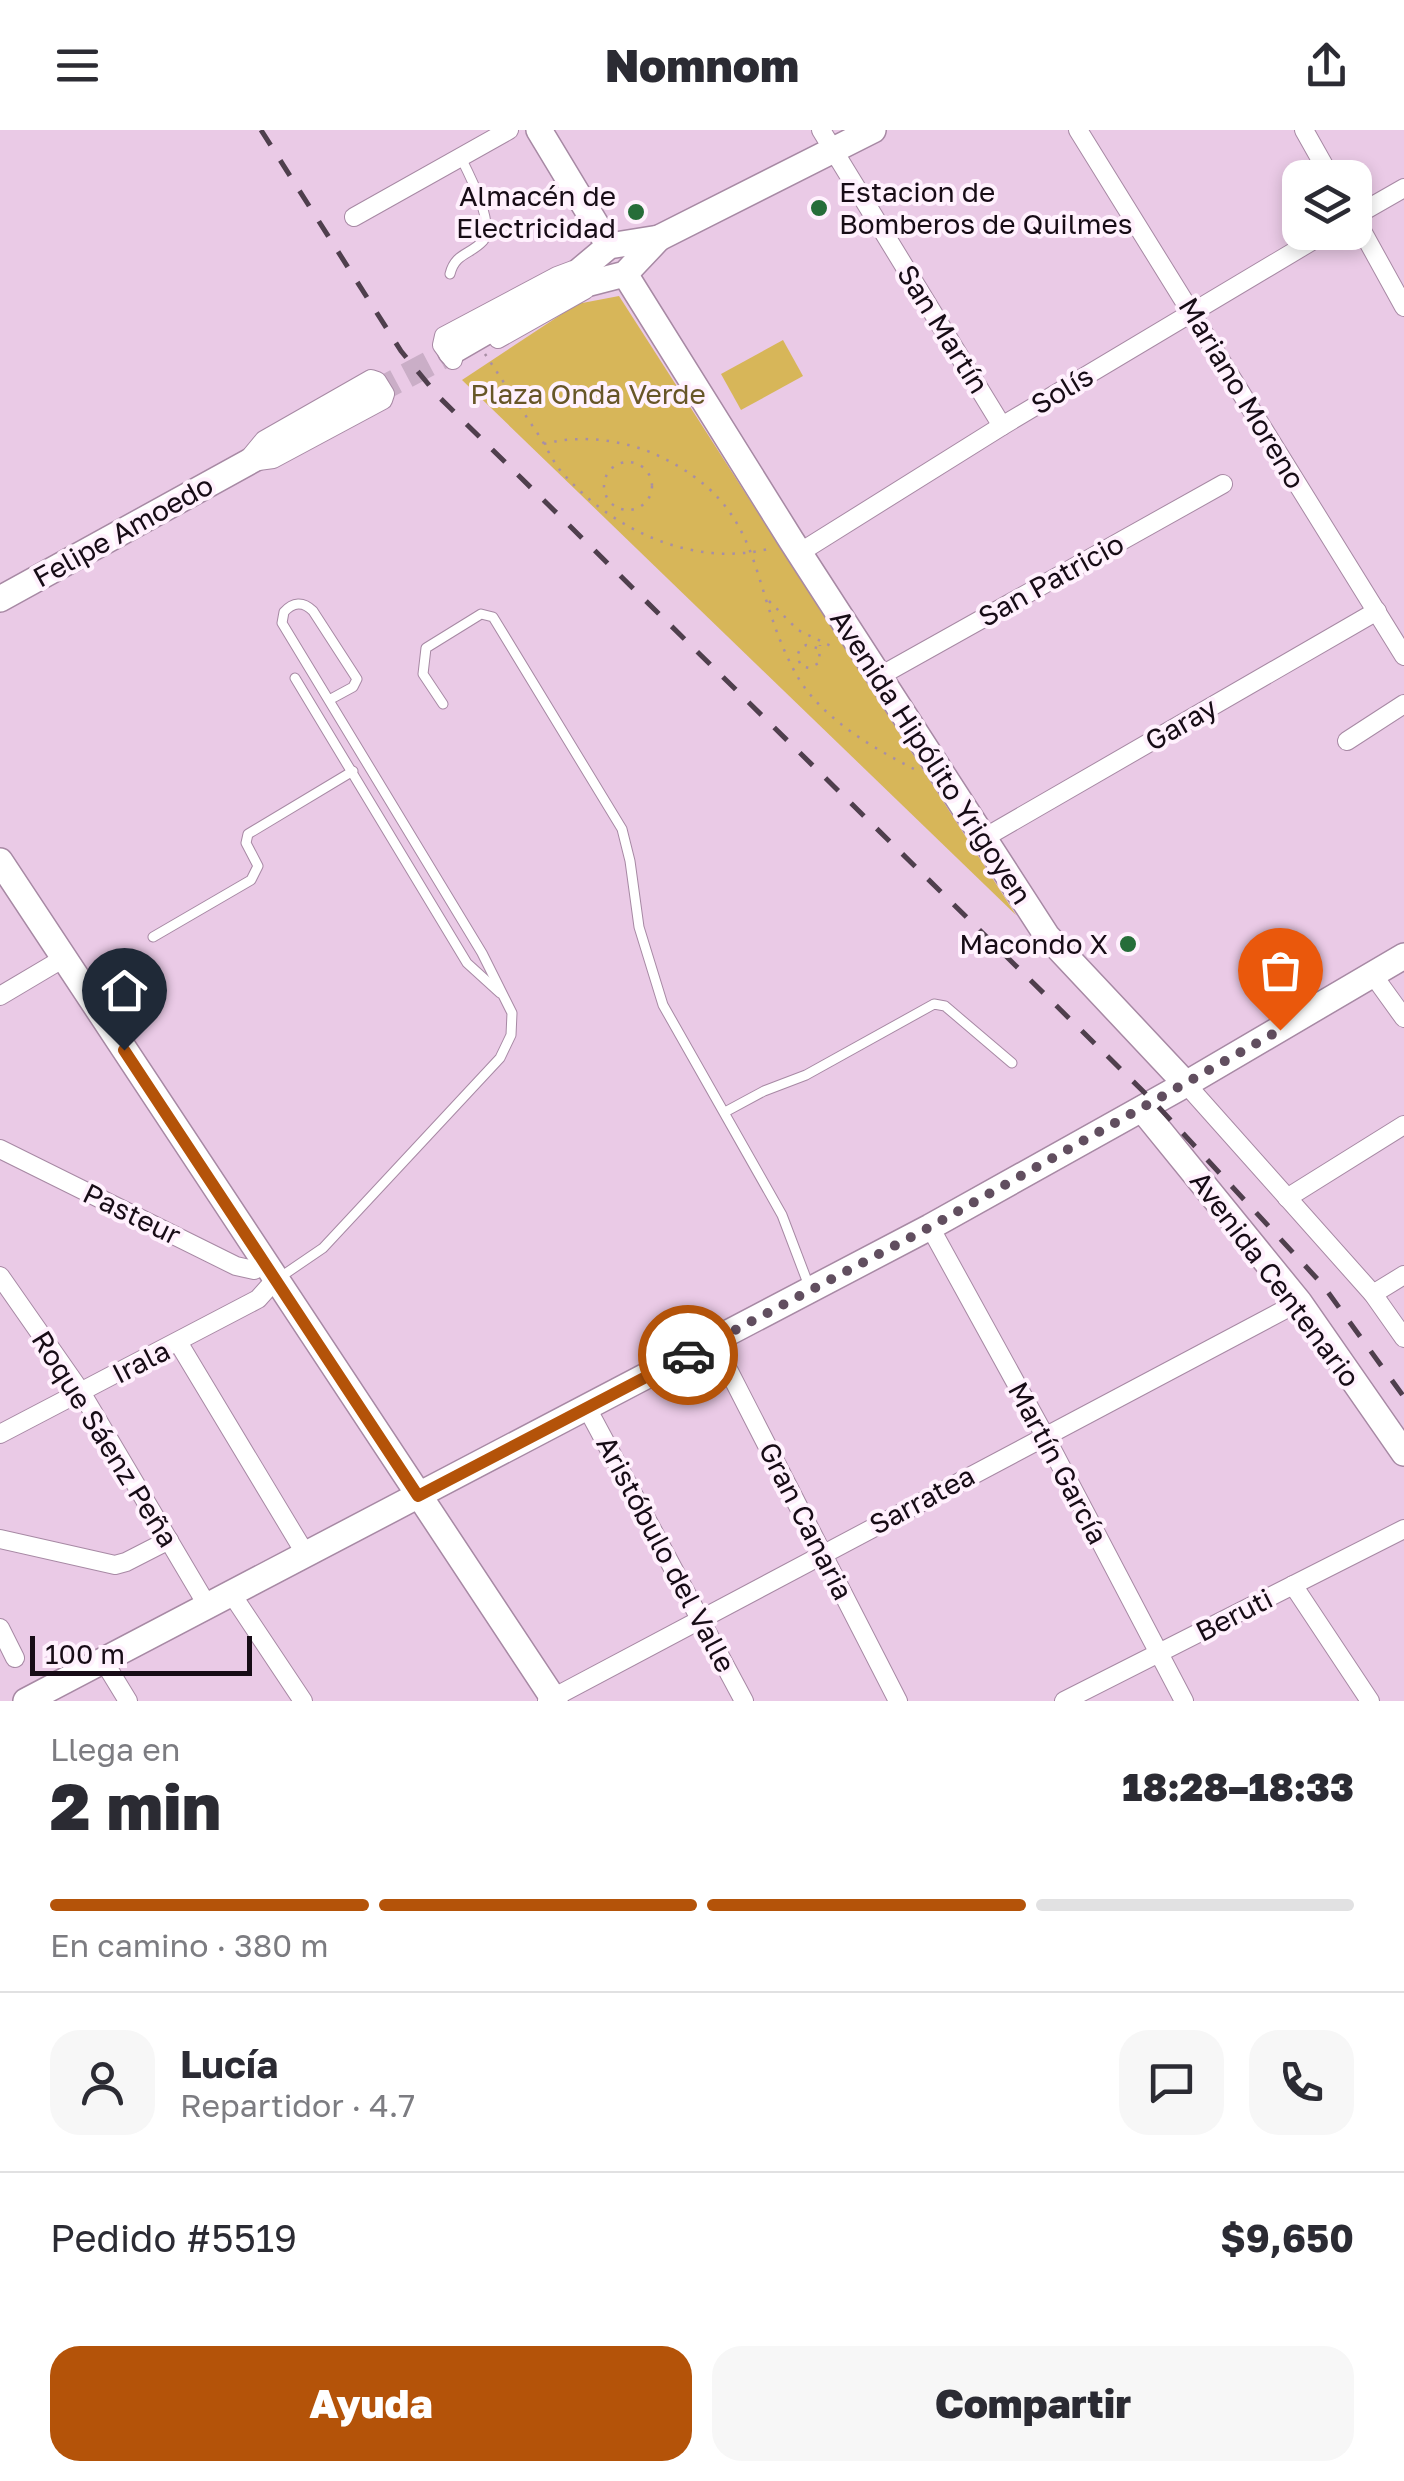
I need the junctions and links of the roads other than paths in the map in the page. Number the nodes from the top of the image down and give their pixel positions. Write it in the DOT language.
graph roads {
  1 [pos="509,130"];
  2 [pos="540,130"];
  3 [pos="874,130"];
  4 [pos="1078,130"];
  5 [pos="1304,130"];
  6 [pos="827,140"];
  7 [pos="461,158"];
  8 [pos="1322,160"];
  9 [pos="1404,188"];
  10 [pos="1372,207"];
  11 [pos="354,217"];
  12 [pos="659,238"];
  13 [pos="609,246"];
  14 [pos="1372,248"];
  15 [pos="1298,250"];
  16 [pos="604,273"];
  17 [pos="450,274"];
  18 [pos="1404,307"];
  19 [pos="1193,312"];
  20 [pos="450,352"];
  21 [pos="374,393"];
  22 [pos="1002,426"];
  23 [pos="246,462"];
  24 [pos="1223,484"];
  25 [pos="795,547"];
  26 [pos="0,600"];
  27 [pos="1377,611"];
  28 [pos="1404,656"];
  29 [pos="873,666"];
  30 [pos="295,678"];
  31 [pos="329,700"];
  32 [pos="443,704"];
  33 [pos="1404,704"];
  34 [pos="1348,741"];
  35 [pos="353,772"];
  36 [pos="984,838"];
  37 [pos="0,861"];
  38 [pos="153,937"];
  39 [pos="1404,956"];
  40 [pos="64,958"];
  41 [pos="1372,976"];
  42 [pos="0,996"];
  43 [pos="506,998"];
  44 [pos="1404,1018"];
  45 [pos="1012,1063"];
  46 [pos="1186,1084"];
  47 [pos="1152,1103"];
  48 [pos="725,1112"];
  49 [pos="1404,1126"];
  50 [pos="0,1149"];
  51 [pos="1287,1198"];
  52 [pos="930,1227"];
  53 [pos="270,1272"];
  54 [pos="1404,1275"];
  55 [pos="0,1276"];
  56 [pos="810,1289"];
  57 [pos="1373,1294"];
  58 [pos="1299,1302"];
  59 [pos="1404,1338"];
  60 [pos="178,1342"];
  61 [pos="714,1342"];
  62 [pos="81,1392"];
  63 [pos="587,1408"];
  64 [pos="0,1434"];
  65 [pos="1045,1436"];
  66 [pos="1404,1453"];
  67 [pos="418,1496"];
  68 [pos="1404,1529"];
  69 [pos="0,1539"];
  70 [pos="169,1540"];
  71 [pos="822,1552"];
  72 [pos="305,1553"];
  73 [pos="1294,1584"];
  74 [pos="231,1593"];
  75 [pos="207,1606"];
  76 [pos="700,1617"];
  77 [pos="0,1628"];
  78 [pos="1158,1652"];
  79 [pos="16,1658"];
  80 [pos="103,1660"];
  81 [pos="552,1700"];
  82 [pos="26,1701"];
  83 [pos="128,1701"];
  84 [pos="303,1701"];
  85 [pos="744,1701"];
  86 [pos="898,1701"];
  87 [pos="1064,1701"];
  88 [pos="1184,1701"];
  89 [pos="1370,1701"];
  1 -- 7 [label="street"];
  2 -- 13 [label="main road"];
  3 -- 6 [label="main road"];
  4 -- 19 [label="street, Mariano Moreno"];
  5 -- 8 [label="street"];
  6 -- 12 [label="main road"];
  6 -- 22 [label="street, San Martín"];
  7 -- 11 [label="street"];
  7 -- 17 [label="lane"];
  9 -- 10 [label="street"];
  12 -- 13 [label="main road"];
  12 -- 16 [label="main road"];
  13 -- 16 [label="main road"];
  14 -- 18 [label="street"];
  15 -- 19 [label="street, Solís"];
  16 -- 16 [label="street"];
  16 -- 20 [label="main road"];
  16 -- 25 [label="main road, Avenida Hipólito Yrigoyen"];
  19 -- 22 [label="street, Solís"];
  19 -- 27 [label="street, Mariano Moreno"];
  21 -- 23 [label="main road, Felipe Amoedo"];
  22 -- 25 [label="street, Solís"];
  23 -- 23 [label="street, Felipe Amoedo"];
  23 -- 26 [label="main road, Felipe Amoedo"];
  24 -- 29 [label="street, San Patricio"];
  25 -- 29 [label="main road, Avenida Hipólito Yrigoyen"];
  27 -- 28 [label="street, Mariano Moreno"];
  27 -- 36 [label="street, Garay"];
  29 -- 36 [label="main road, Avenida Hipólito Yrigoyen"];
  30 -- 35 [label="lane"];
  31 -- 31 [label="lane"];
  31 -- 43 [label="lane"];
  32 -- 48 [label="lane"];
  33 -- 34 [label="street"];
  35 -- 38 [label="lane"];
  35 -- 43 [label="lane"];
  36 -- 46 [label="main road, Avenida Hipólito Yrigoyen"];
  37 -- 40 [label="main road"];
  39 -- 41 [label="main road"];
  40 -- 42 [label="street"];
  40 -- 53 [label="main road"];
  41 -- 44 [label="street"];
  41 -- 46 [label="main road"];
  43 -- 53 [label="lane"];
  45 -- 48 [label="lane"];
  46 -- 47 [label="main road"];
  46 -- 51 [label="street, Avenida Hipólito Yrigoyen"];
  47 -- 52 [label="main road"];
  47 -- 58 [label="main road, Avenida Centenario"];
  48 -- 56 [label="lane"];
  49 -- 51 [label="street"];
  50 -- 53 [label="street, Pasteur"];
  51 -- 57 [label="street, Avenida Hipólito Yrigoyen"];
  52 -- 56 [label="main road"];
  52 -- 65 [label="street, Martín García"];
  53 -- 60 [label="street, Irala"];
  53 -- 67 [label="main road"];
  54 -- 57 [label="street"];
  55 -- 62 [label="street, Roque Sáenz Peña"];
  56 -- 61 [label="main road"];
  57 -- 59 [label="street, Avenida Hipólito Yrigoyen"];
  58 -- 65 [label="street, Sarratea"];
  58 -- 66 [label="main road, Avenida Centenario"];
  60 -- 62 [label="street, Irala"];
  60 -- 72 [label="street"];
  61 -- 63 [label="main road"];
  61 -- 71 [label="street, Gran Canaria"];
  62 -- 64 [label="street, Irala"];
  62 -- 70 [label="street, Roque Sáenz Peña"];
  63 -- 67 [label="main road"];
  63 -- 76 [label="street, Aristóbulo del Valle"];
  65 -- 71 [label="street, Sarratea"];
  65 -- 78 [label="street, Martín García"];
  67 -- 72 [label="main road"];
  67 -- 81 [label="main road"];
  68 -- 73 [label="street, Beruti"];
  69 -- 70 [label="street"];
  70 -- 75 [label="street, Roque Sáenz Peña"];
  71 -- 76 [label="street, Sarratea"];
  71 -- 86 [label="street, Gran Canaria"];
  72 -- 74 [label="main road"];
  73 -- 78 [label="street, Beruti"];
  73 -- 89 [label="street"];
  74 -- 75 [label="main road"];
  74 -- 84 [label="street"];
  75 -- 80 [label="main road"];
  76 -- 81 [label="street, Sarratea"];
  76 -- 85 [label="street, Aristóbulo del Valle"];
  77 -- 79 [label="street"];
  78 -- 87 [label="street, Beruti"];
  78 -- 88 [label="street, Martín García"];
  80 -- 82 [label="main road"];
  80 -- 83 [label="street"];
}
